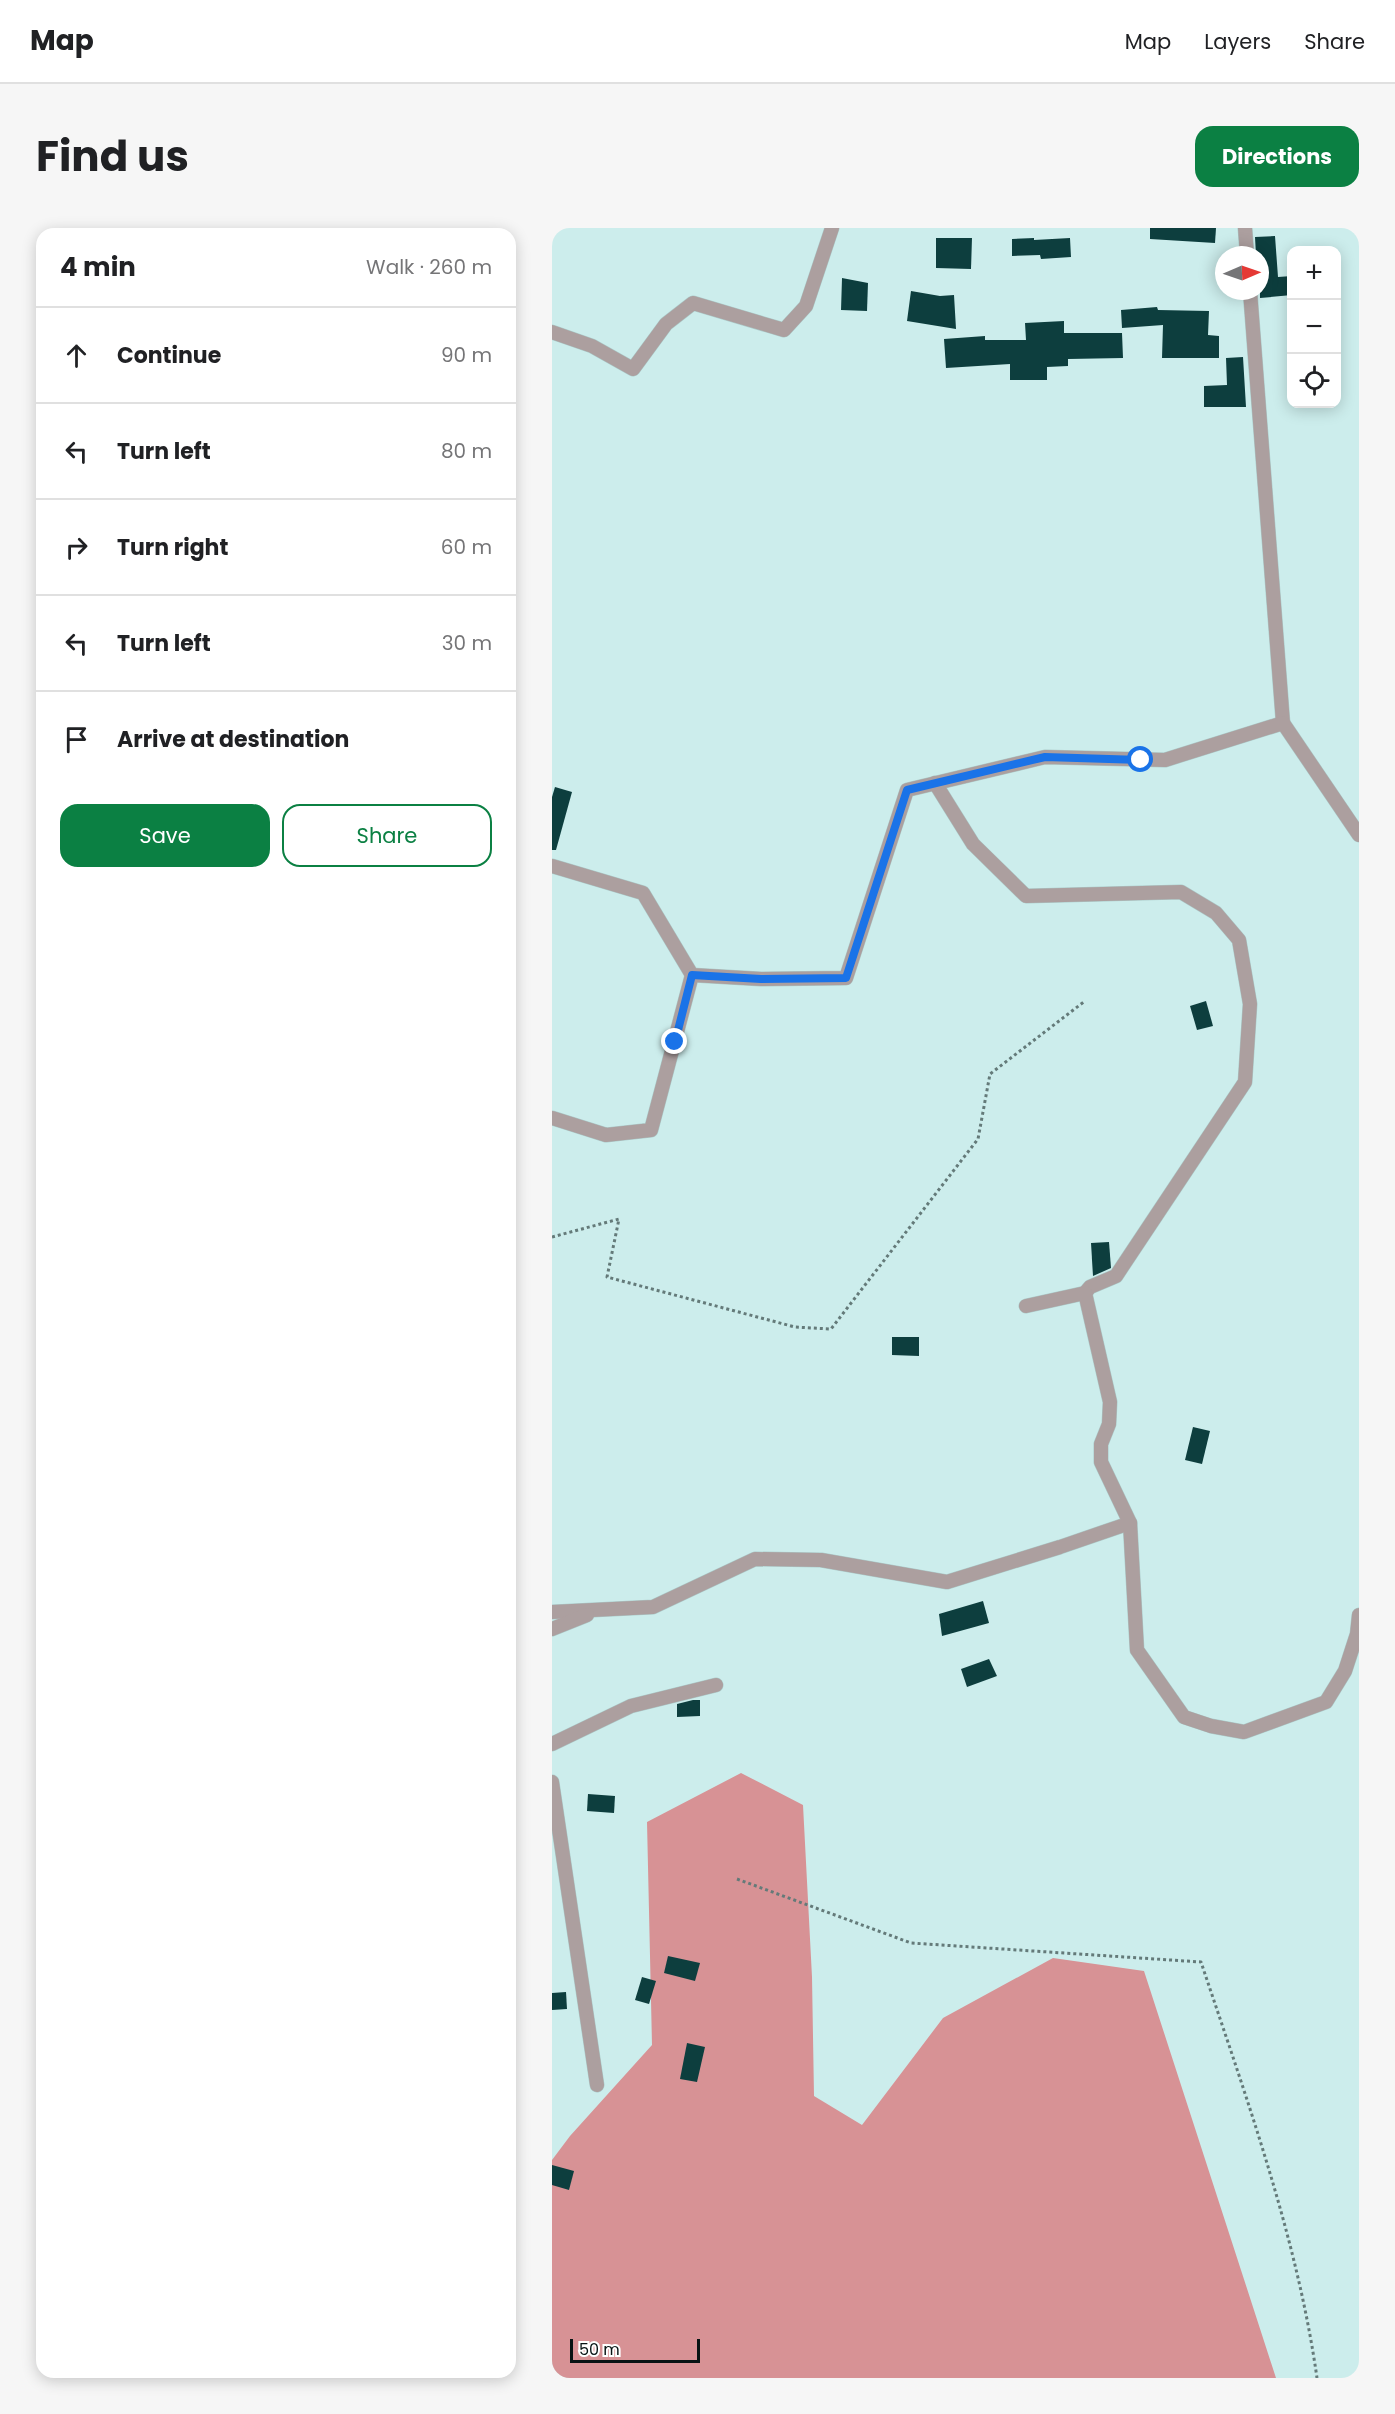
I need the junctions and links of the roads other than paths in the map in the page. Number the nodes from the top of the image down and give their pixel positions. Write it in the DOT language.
graph roads {
  1 [pos="832,228"];
  2 [pos="1245,228"];
  3 [pos="1246,246"];
  4 [pos="1251,300"];
  5 [pos="552,332"];
  6 [pos="1283,723"];
  7 [pos="935,783"];
  8 [pos="1359,835"];
  9 [pos="552,866"];
  10 [pos="692,975"];
  11 [pos="552,1118"];
  12 [pos="1085,1293"];
  13 [pos="1026,1306"];
  14 [pos="1130,1523"];
  15 [pos="552,1603"];
  16 [pos="598,1611"];
  17 [pos="552,1612"];
  18 [pos="1359,1615"];
  19 [pos="552,1629"];
  20 [pos="716,1685"];
  21 [pos="552,1744"];
  22 [pos="552,1782"];
  23 [pos="597,2085"];
  1 -- 5 [label="street"];
  2 -- 3 [label="street"];
  4 -- 6 [label="street"];
  6 -- 7 [label="street"];
  6 -- 8 [label="street"];
  7 -- 10 [label="street"];
  7 -- 12 [label="street"];
  9 -- 10 [label="street"];
  10 -- 11 [label="street"];
  12 -- 13 [label="street"];
  12 -- 14 [label="street"];
  14 -- 16 [label="street"];
  14 -- 18 [label="street"];
  15 -- 16 [label="street"];
  16 -- 17 [label="street"];
  16 -- 19 [label="street"];
  20 -- 21 [label="street"];
  22 -- 23 [label="street"];
}
